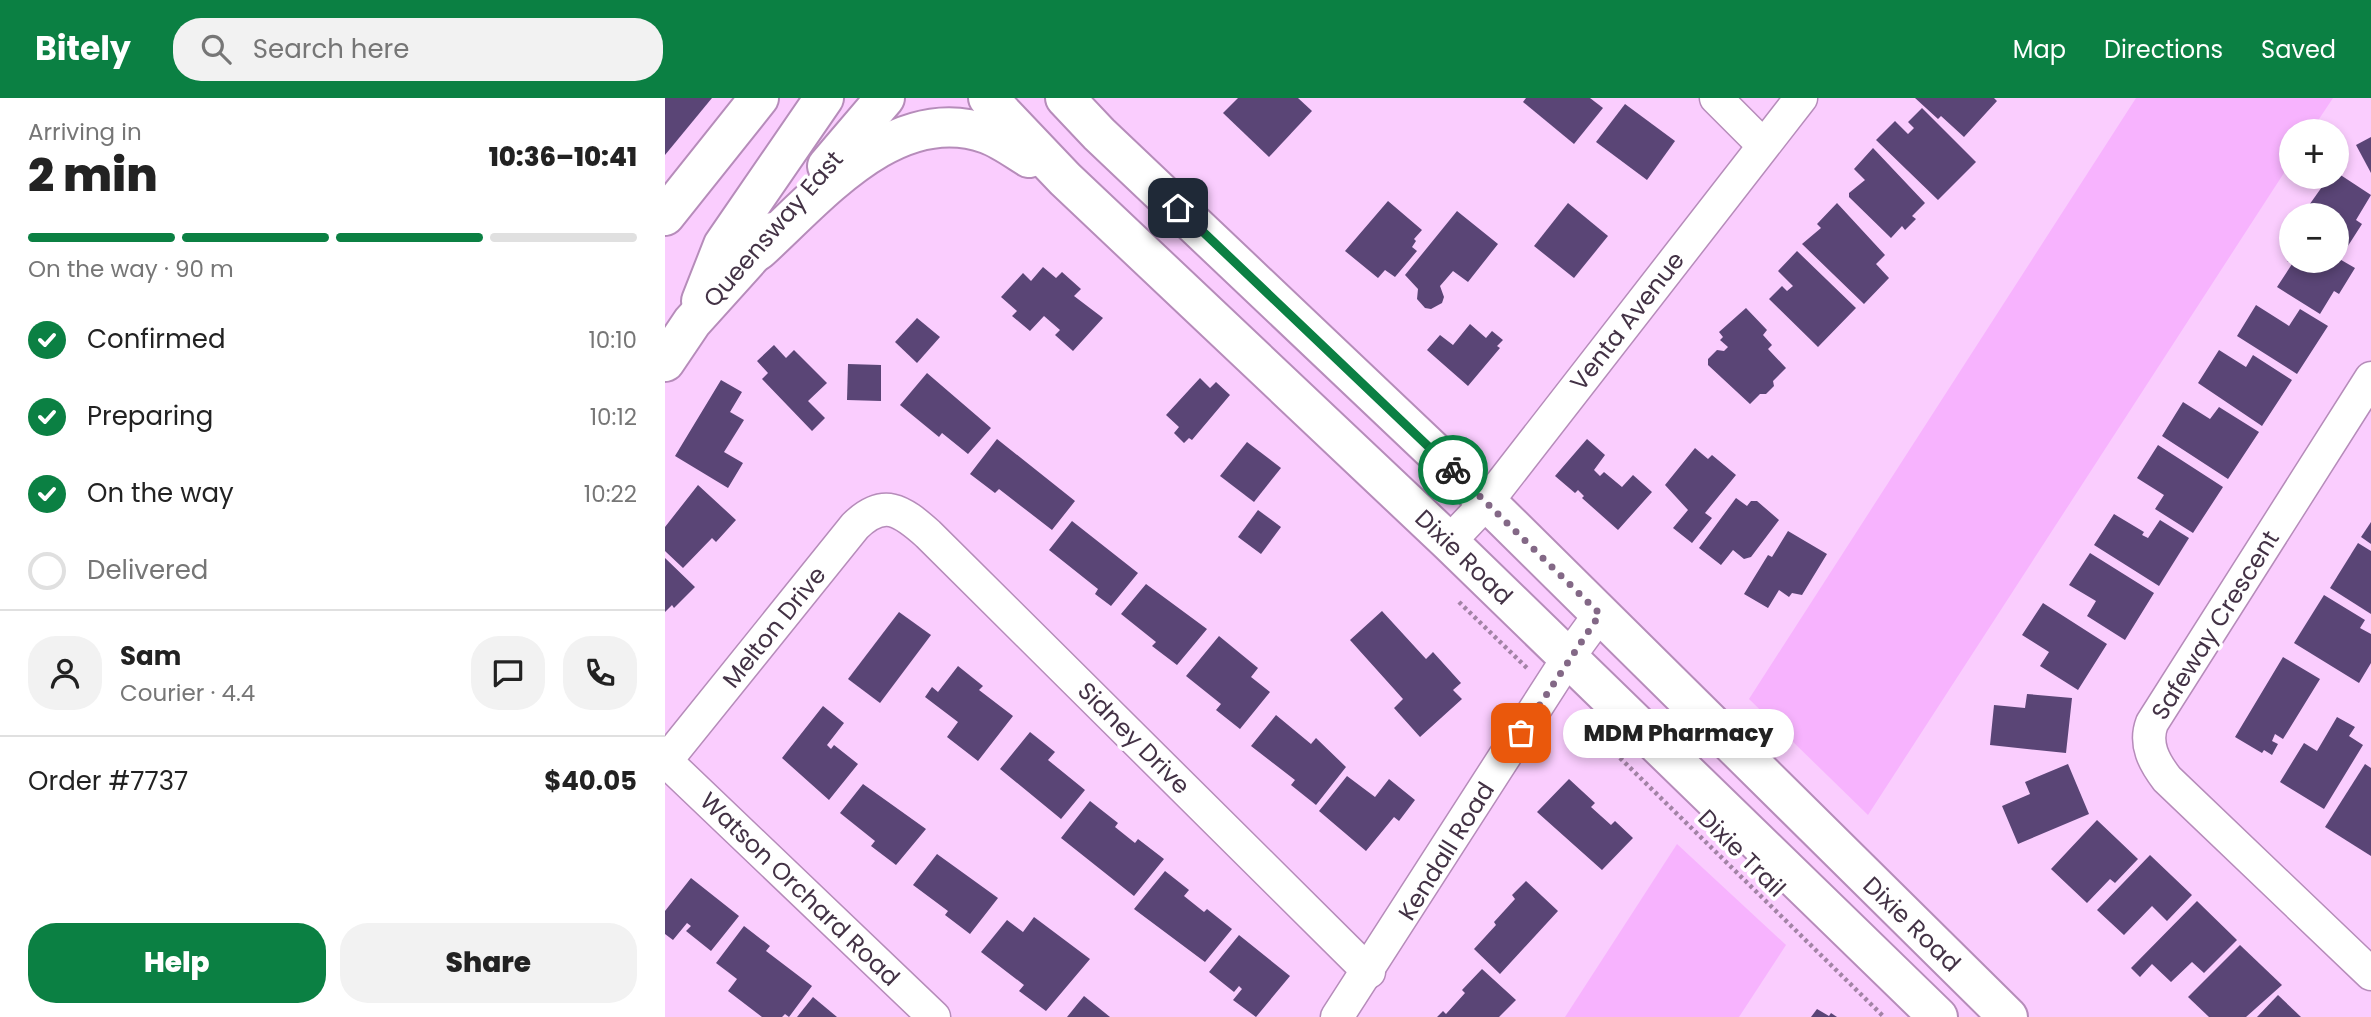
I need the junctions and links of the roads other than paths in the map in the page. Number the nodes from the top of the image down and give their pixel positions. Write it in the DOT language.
graph roads {
  1 [pos="759,98"];
  2 [pos="824,98"];
  3 [pos="885,98"];
  4 [pos="988,98"];
  5 [pos="1065,98"];
  6 [pos="1081,98"];
  7 [pos="1716,98"];
  8 [pos="1801,98"];
  9 [pos="1099,134"];
  10 [pos="1763,145"];
  11 [pos="1065,179"];
  12 [pos="665,216"];
  13 [pos="758,251"];
  14 [pos="692,322"];
  15 [pos="665,362"];
  16 [pos="2371,378"];
  17 [pos="1487,502"];
  18 [pos="894,510"];
  19 [pos="1449,542"];
  20 [pos="1600,614"];
  21 [pos="1568,658"];
  22 [pos="665,761"];
  23 [pos="1369,972"];
  24 [pos="2371,974"];
  25 [pos="2001,1014"];
  26 [pos="934,1017"];
  27 [pos="1337,1017"];
  28 [pos="1938,1017"];
  1 -- 12 [label="main road"];
  2 -- 14 [label="main road"];
  3 -- 13 [label="main road, Queensway East"];
  4 -- 11 [label="main road, Dixie Road"];
  5 -- 9 [label="main road, Dixie Road"];
  6 -- 9 [label="main road"];
  7 -- 10 [label="street"];
  8 -- 10 [label="street, Venta Avenue"];
  9 -- 17 [label="main road, Dixie Road"];
  10 -- 17 [label="street, Venta Avenue"];
  11 -- 13 [label="main road"];
  11 -- 19 [label="main road, Dixie Road"];
  13 -- 14 [label="main road, Queensway East"];
  14 -- 15 [label="main road, Queensway East"];
  16 -- 24 [label="street, Safeway Crescent"];
  17 -- 19 [label="street, Venta Avenue"];
  17 -- 20 [label="main road, Dixie Road"];
  18 -- 22 [label="street, Melton Drive"];
  18 -- 23 [label="street, Sidney Drive"];
  19 -- 21 [label="main road, Dixie Road"];
  20 -- 21 [label="street, Kendall Road"];
  20 -- 25 [label="main road, Dixie Road"];
  21 -- 23 [label="street, Kendall Road"];
  21 -- 28 [label="main road, Dixie Road"];
  22 -- 26 [label="street, Watson Orchard Road"];
  23 -- 27 [label="street, Kendall Road"];
}
